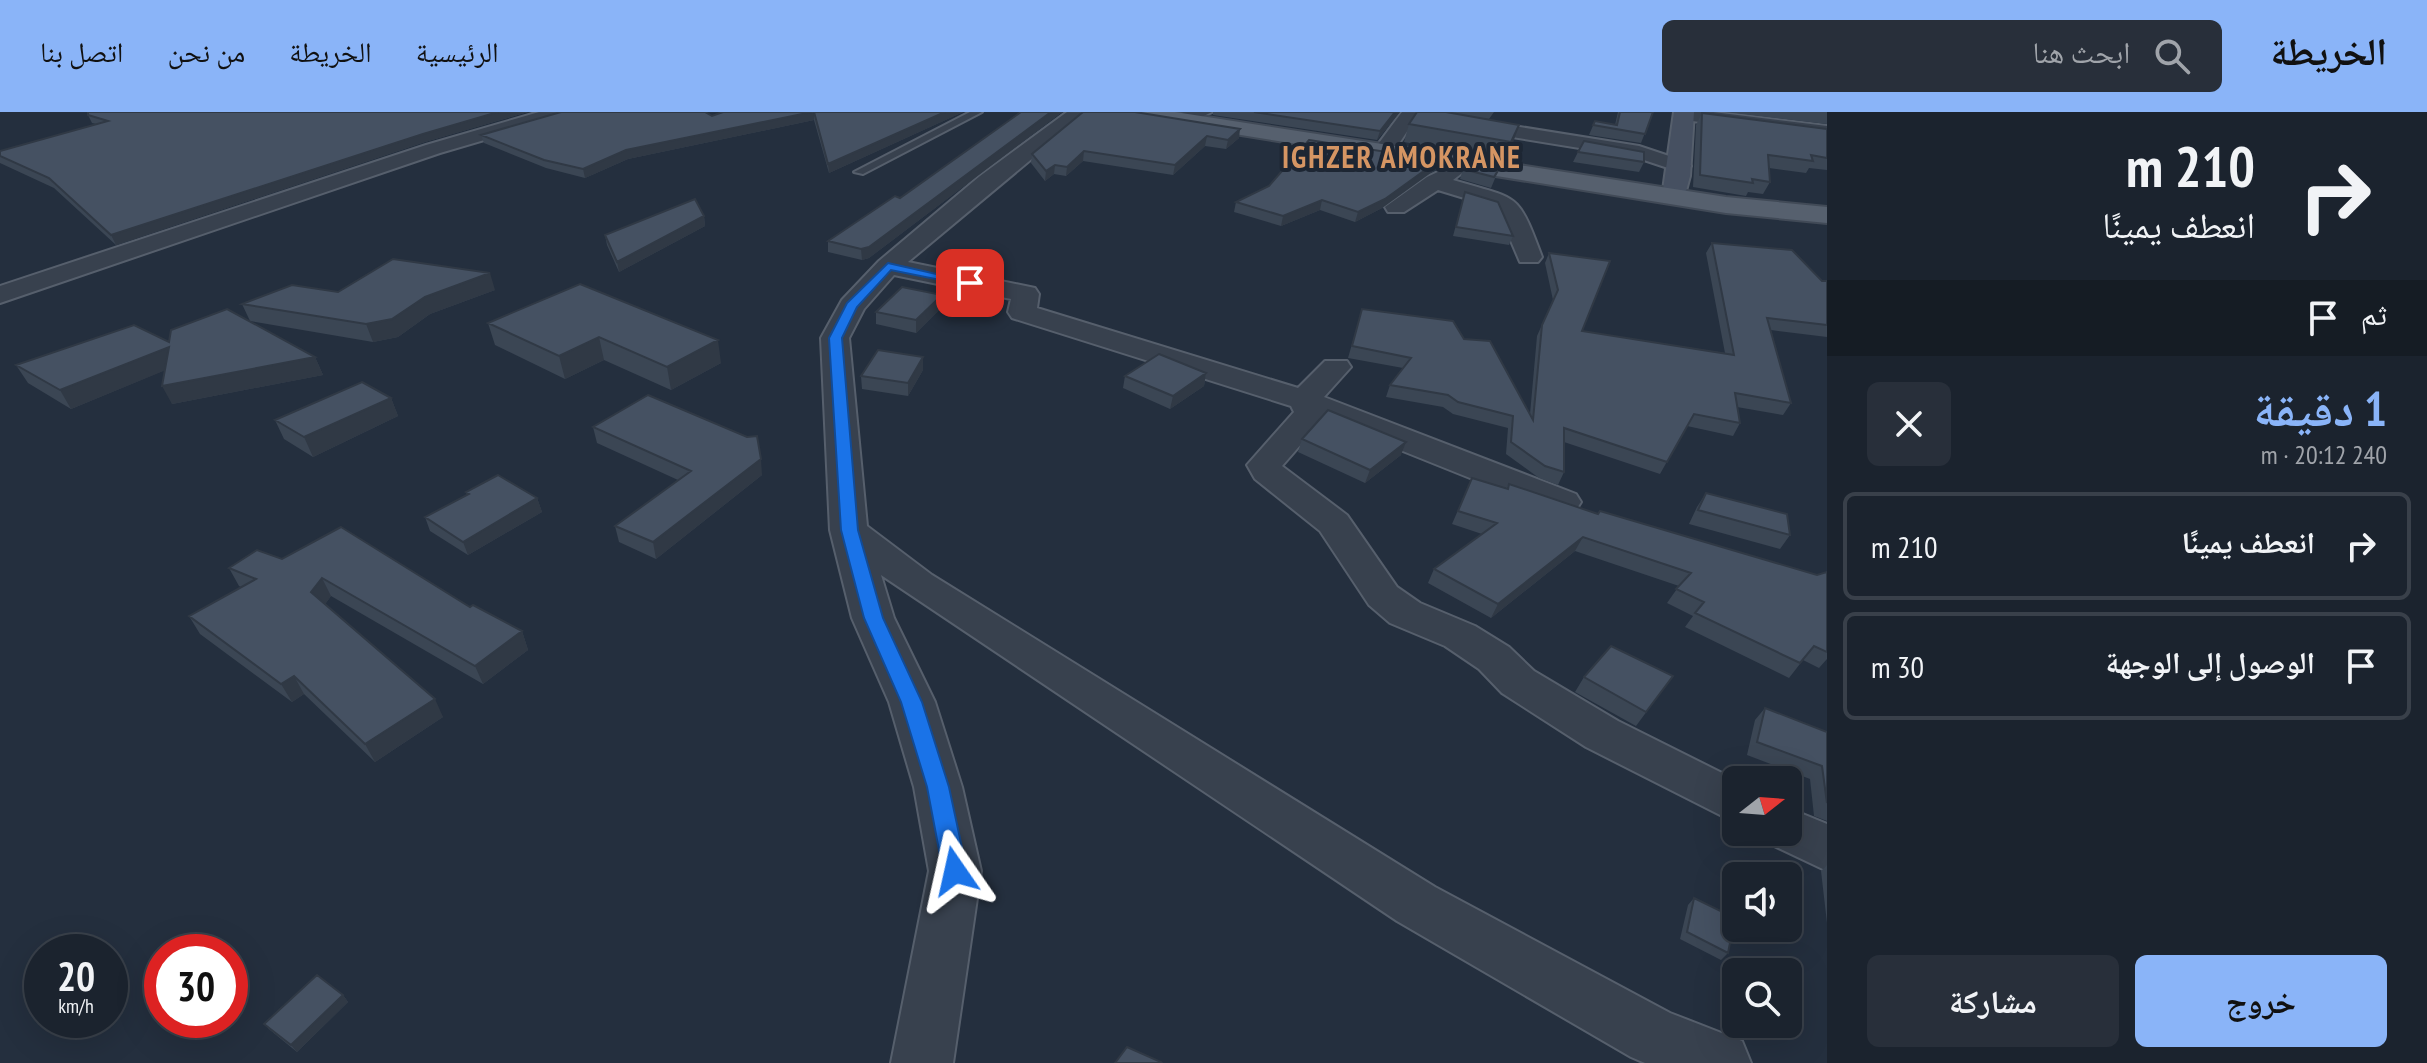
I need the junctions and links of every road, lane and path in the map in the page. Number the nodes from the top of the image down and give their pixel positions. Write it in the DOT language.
graph roads {
  1 [pos="559,112"];
  2 [pos="977,112"];
  3 [pos="1079,112"];
  4 [pos="1135,112"];
  5 [pos="1518,112"];
  6 [pos="1684,113"];
  7 [pos="462,116"];
  8 [pos="1192,116"];
  9 [pos="504,128"];
  10 [pos="1645,129"];
  11 [pos="1502,130"];
  12 [pos="1827,132"];
  13 [pos="1639,152"];
  14 [pos="1400,153"];
  15 [pos="1465,163"];
  16 [pos="1680,166"];
  17 [pos="859,172"];
  18 [pos="1435,182"];
  19 [pos="1674,197"];
  20 [pos="1396,207"];
  21 [pos="1827,215"];
  22 [pos="1529,257"];
  23 [pos="888,266"];
  24 [pos="0,295"];
  25 [pos="1336,367"];
  26 [pos="1304,400"];
  27 [pos="1596,513"];
  28 [pos="849,530"];
  29 [pos="1722,796"];
  30 [pos="1802,836"];
  31 [pos="1827,849"];
  32 [pos="922,1063"];
  33 [pos="1720,1063"];
  1 -- 9 [label="street"];
  2 -- 17 [label="lane"];
  3 -- 23 [label="street"];
  4 -- 8 [label="main road"];
  5 -- 11 [label="street"];
  6 -- 12 [label="street"];
  6 -- 16 [label="main road"];
  7 -- 9 [label="street"];
  8 -- 14 [label="main road"];
  9 -- 24 [label="street"];
  10 -- 13 [label="street"];
  11 -- 13 [label="street"];
  11 -- 14 [label="street"];
  13 -- 16 [label="street"];
  14 -- 15 [label="main road"];
  15 -- 18 [label="street"];
  15 -- 19 [label="main road"];
  16 -- 19 [label="main road"];
  18 -- 20 [label="street"];
  18 -- 22 [label="street"];
  19 -- 21 [label="main road"];
  23 -- 26 [label="street"];
  23 -- 28 [label="street"];
  25 -- 26 [label="street"];
  26 -- 27 [label="street"];
  26 -- 29 [label="street"];
  28 -- 32 [label="street"];
  28 -- 33 [label="street"];
  30 -- 31 [label="street"];
}
